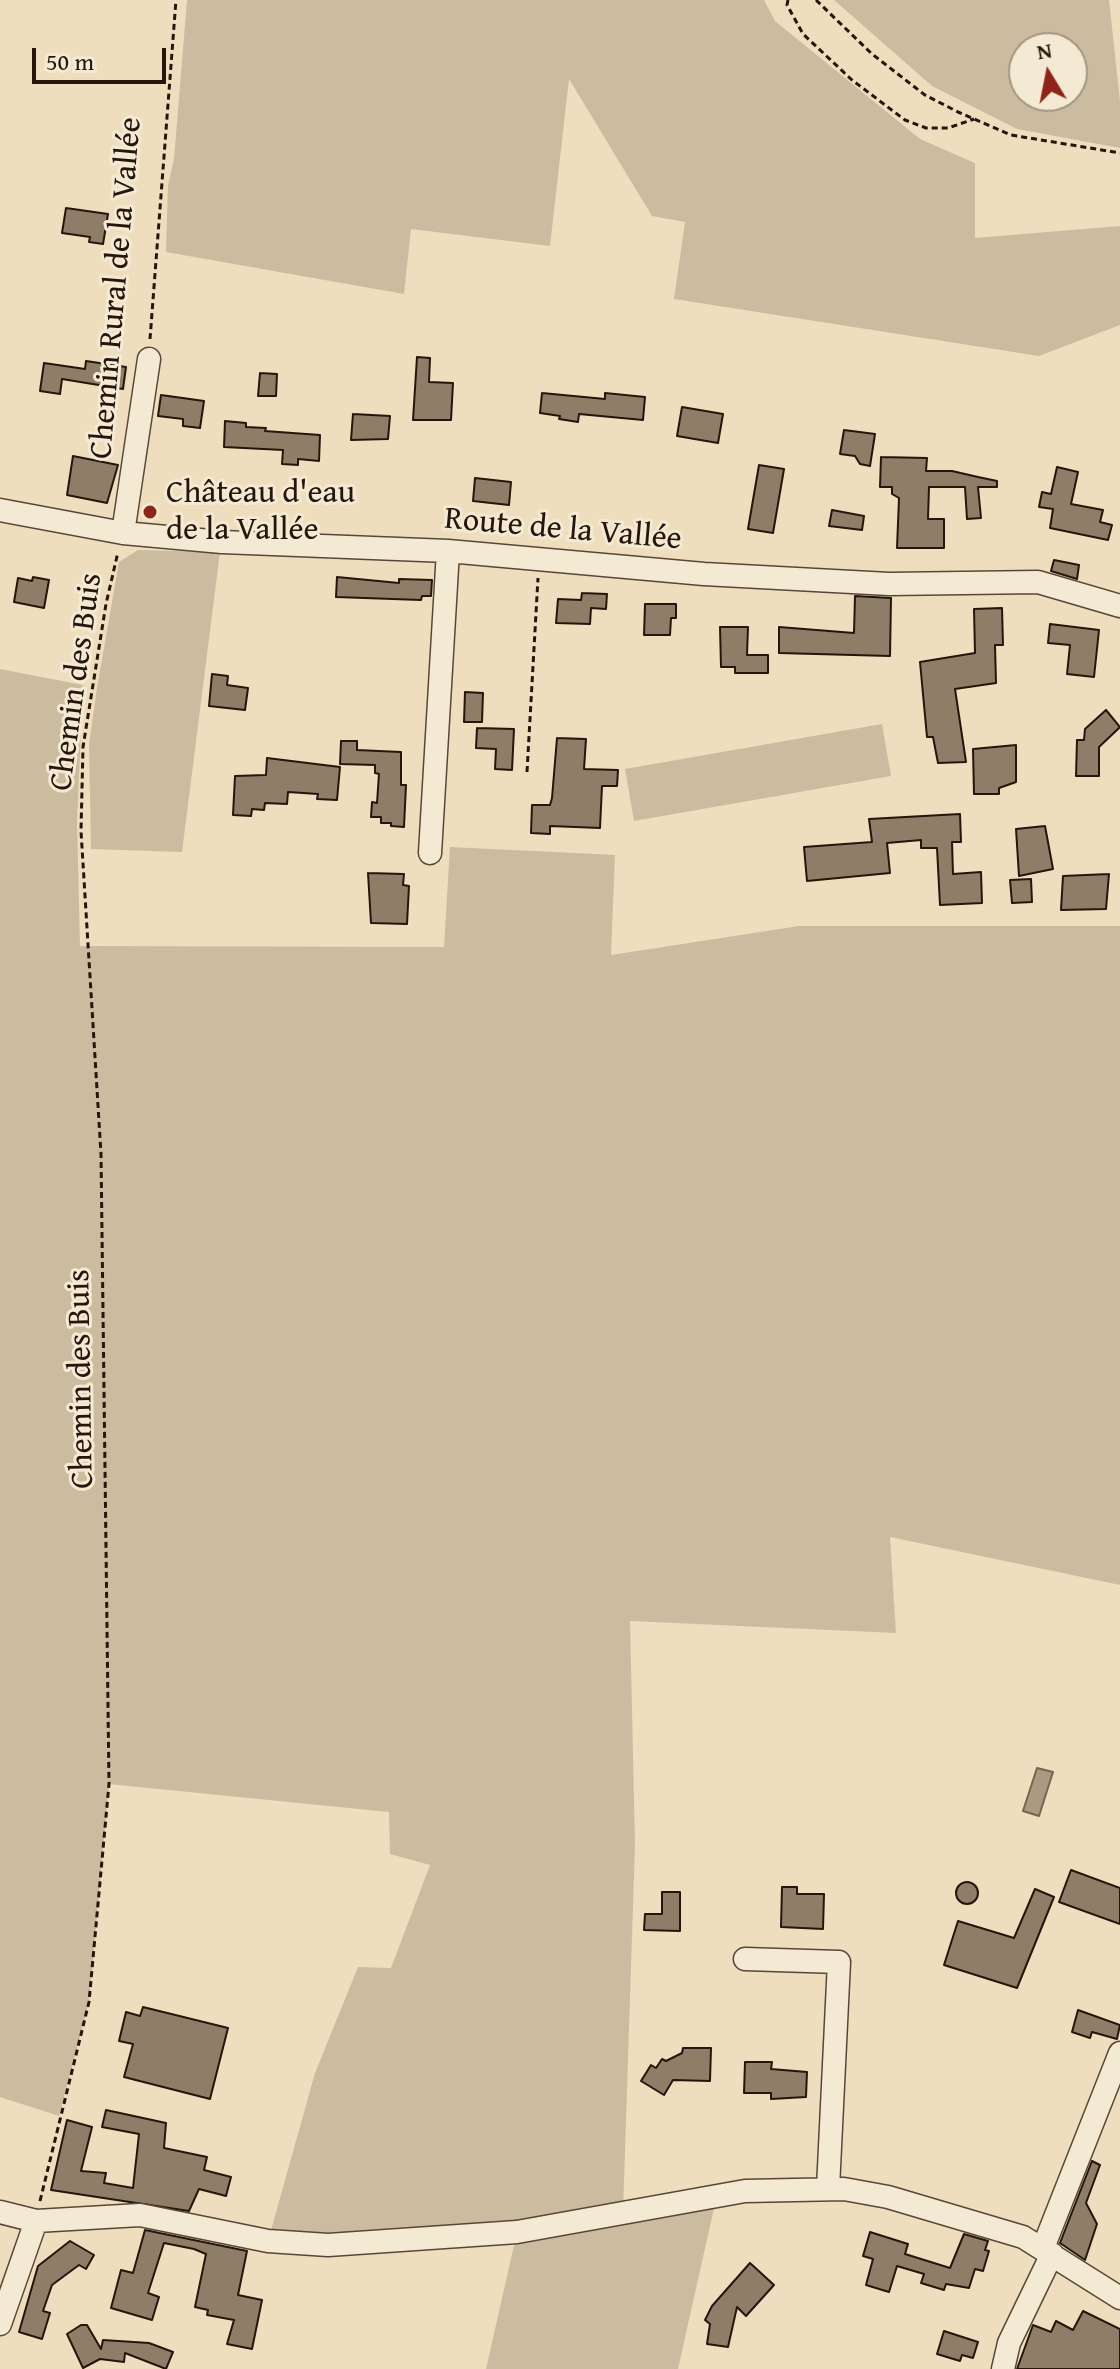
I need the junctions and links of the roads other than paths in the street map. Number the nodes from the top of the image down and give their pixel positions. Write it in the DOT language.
graph roads {
  1 [pos="149,359"];
  2 [pos="0,510"];
  3 [pos="123,533"];
  4 [pos="448,551"];
  5 [pos="1120,606"];
  6 [pos="430,853"];
  7 [pos="745,1959"];
  8 [pos="1120,2053"];
  9 [pos="828,2188"];
  10 [pos="0,2212"];
  11 [pos="36,2221"];
  12 [pos="1047,2251"];
  13 [pos="1120,2298"];
  14 [pos="0,2324"];
  15 [pos="1003,2369"];
  1 -- 3 [label="street, Chemin Rural de la Vallée"];
  2 -- 3 [label="street, Route de la Vallée"];
  3 -- 4 [label="street, Route de la Vallée"];
  4 -- 5 [label="street, Route de la Vallée"];
  4 -- 6 [label="street"];
  7 -- 9 [label="street"];
  8 -- 12 [label="street"];
  9 -- 11 [label="street"];
  9 -- 12 [label="street"];
  10 -- 11 [label="street"];
  11 -- 14 [label="street"];
  12 -- 13 [label="street"];
  12 -- 15 [label="street"];
}
